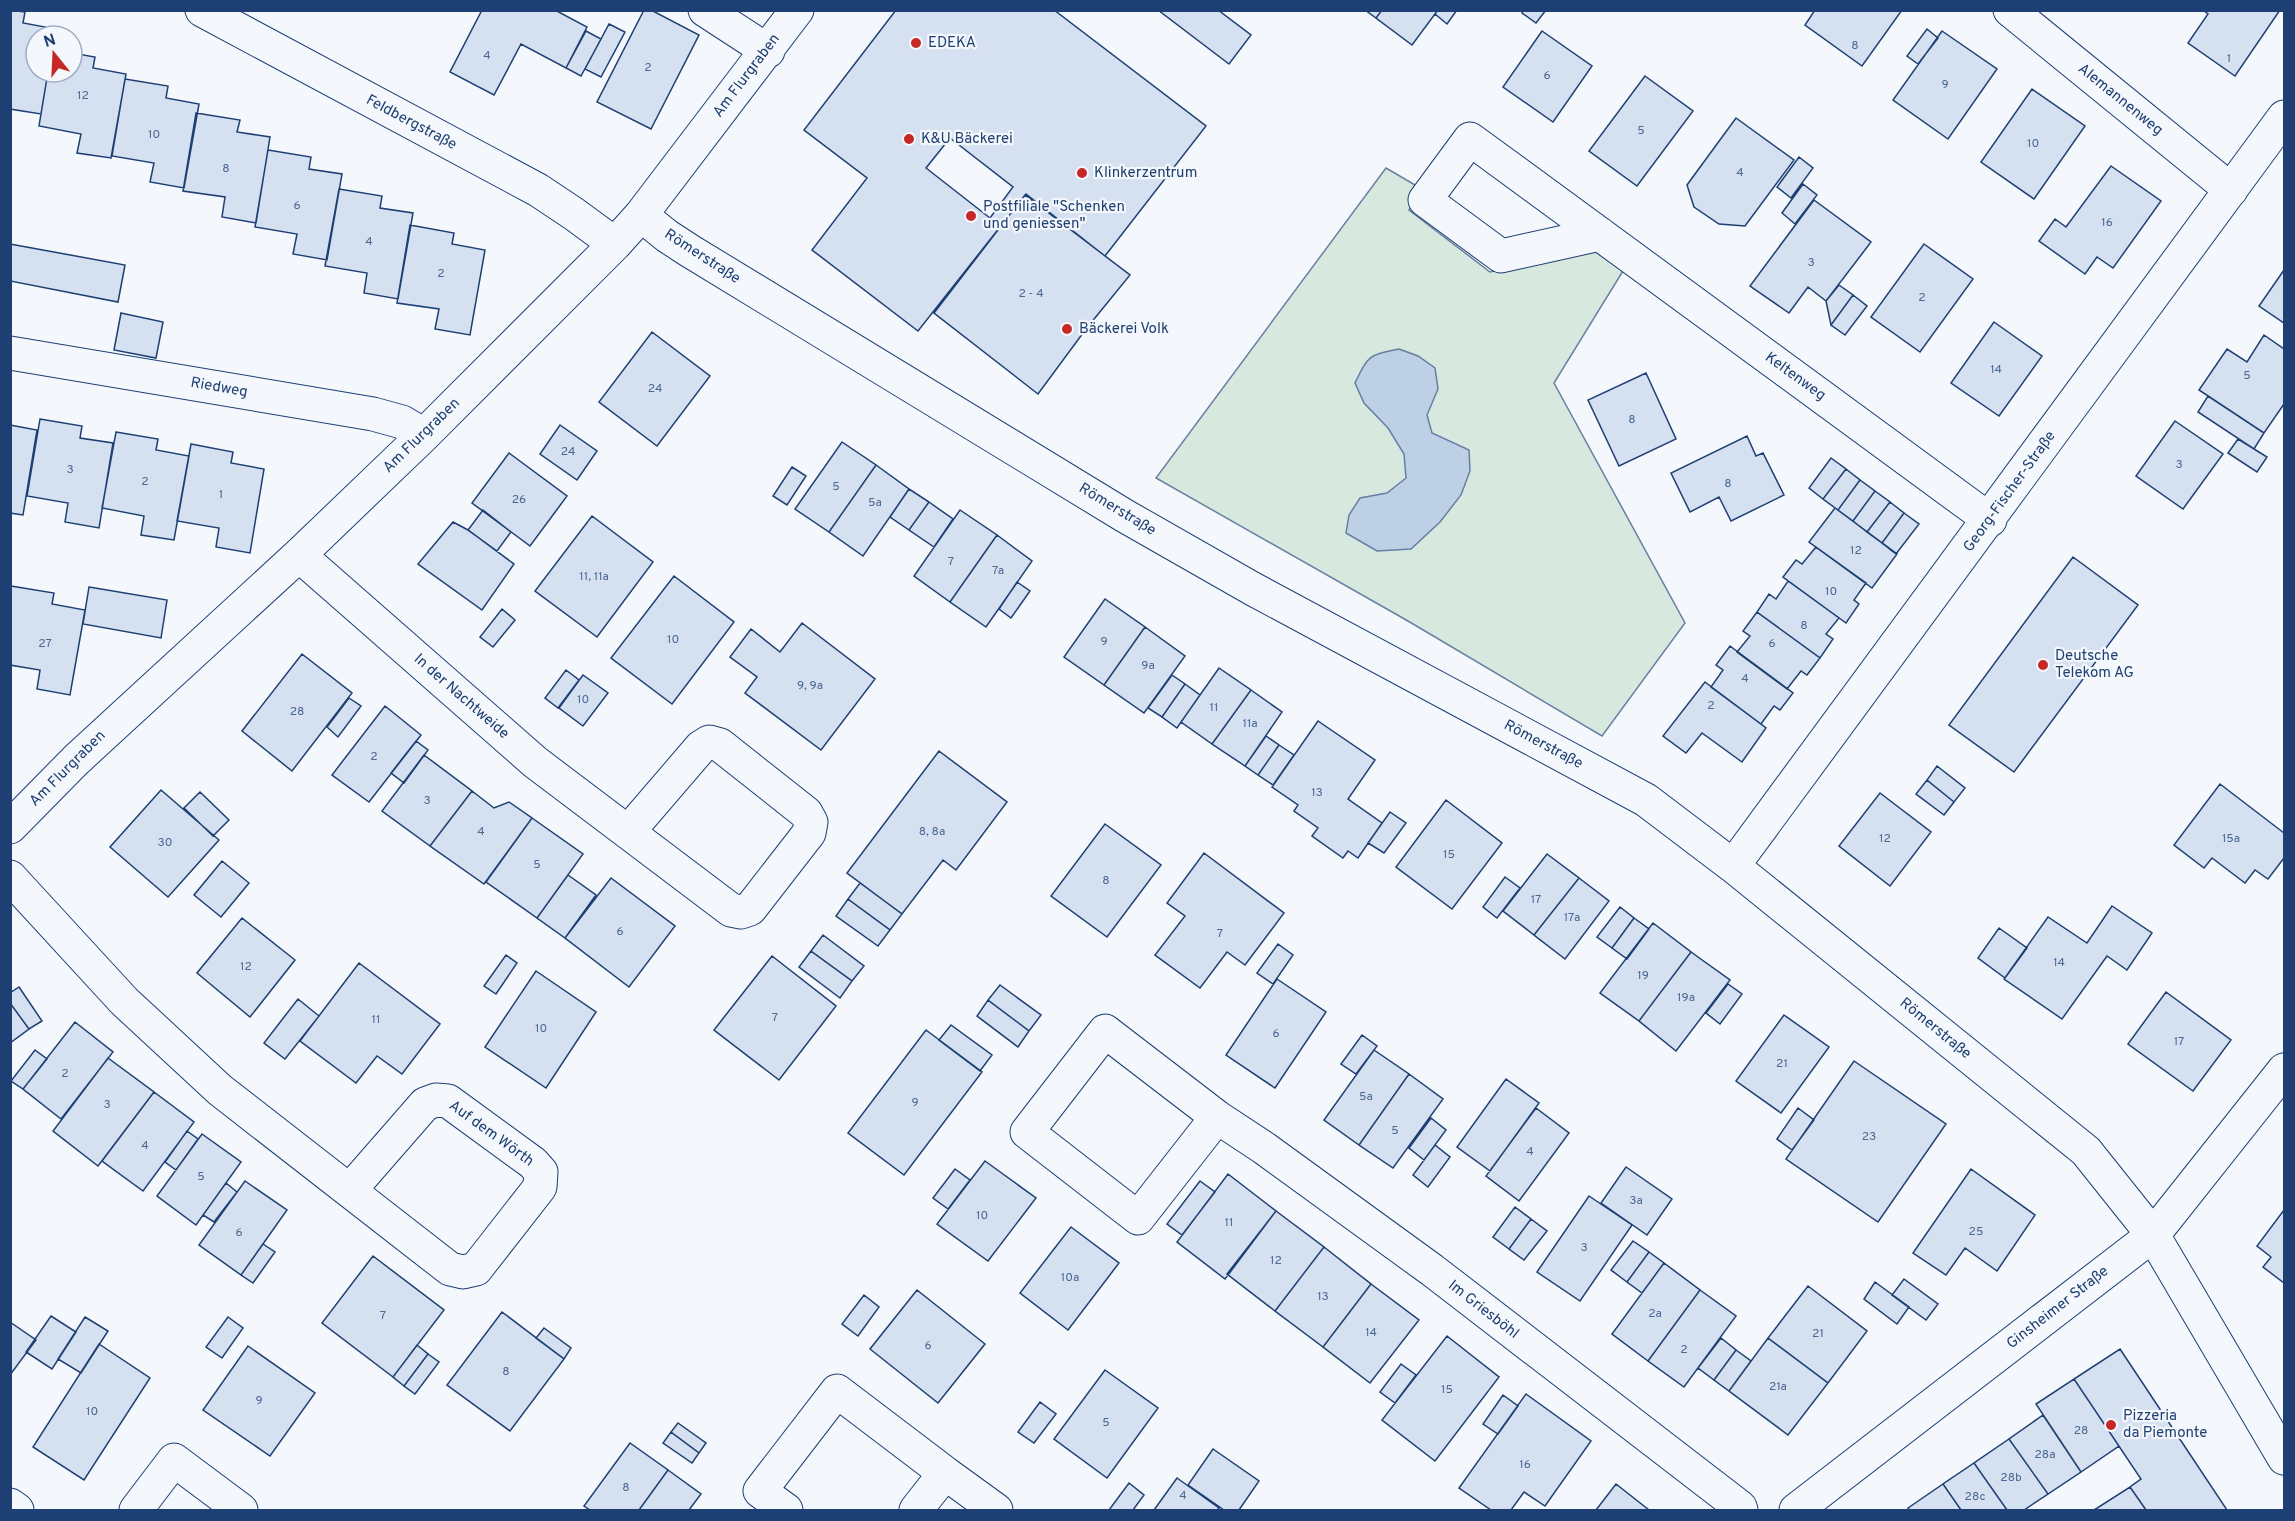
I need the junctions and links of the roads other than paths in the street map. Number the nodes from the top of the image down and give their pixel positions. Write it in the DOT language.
graph roads {
  1 [pos="202,10"];
  2 [pos="705,10"];
  3 [pos="797,10"];
  4 [pos="2010,10"];
  5 [pos="768,51"];
  6 [pos="2284,117"];
  7 [pos="2230,190"];
  8 [pos="641,214"];
  9 [pos="1600,234"];
  10 [pos="615,244"];
  11 [pos="10,353"];
  12 [pos="424,435"];
  13 [pos="1990,520"];
  14 [pos="299,555"];
  15 [pos="10,827"];
  16 [pos="628,832"];
  17 [pos="1733,866"];
  18 [pos="10,877"];
  19 [pos="2284,1070"];
  20 [pos="1217,1117"];
  21 [pos="350,1190"];
  22 [pos="2153,1235"];
  23 [pos="2284,1458"];
  24 [pos="945,1473"];
  25 [pos="10,1505"];
  26 [pos="17,1510"];
  27 [pos="136,1510"];
  28 [pos="241,1510"];
  29 [pos="786,1510"];
  30 [pos="916,1510"];
  31 [pos="996,1510"];
  32 [pos="1741,1510"];
  33 [pos="1796,1510"];
  1 -- 10 [label="street, Feldbergstraße"];
  2 -- 5 [label="street"];
  3 -- 5 [label="street, Am Flurgraben"];
  4 -- 7 [label="street, Alemannenweg"];
  5 -- 8 [label="street, Am Flurgraben"];
  6 -- 7 [label="street, Georg-Fischer-Straße"];
  7 -- 13 [label="street, Georg-Fischer-Straße"];
  8 -- 10 [label="street, Am Flurgraben"];
  8 -- 17 [label="street, Römerstraße"];
  9 -- 9 [label="street, Keltenweg"];
  9 -- 13 [label="street, Keltenweg"];
  10 -- 12 [label="street, Am Flurgraben"];
  11 -- 12 [label="street, Riedweg"];
  12 -- 14 [label="street, Am Flurgraben"];
  13 -- 17 [label="street, Georg-Fischer-Straße"];
  14 -- 15 [label="street, Am Flurgraben"];
  14 -- 16 [label="street, In der Nachtweide"];
  16 -- 16 [label="street, In der Nachtweide"];
  17 -- 22 [label="street, Römerstraße"];
  18 -- 21 [label="street, Auf dem Wörth"];
  19 -- 22 [label="street, Ginsheimer Straße"];
  20 -- 20 [label="street, Im Griesböhl"];
  20 -- 32 [label="street, Im Griesböhl"];
  21 -- 21 [label="street, Auf dem Wörth"];
  22 -- 23 [label="street, Römerstraße"];
  22 -- 33 [label="street, Ginsheimer Straße"];
  24 -- 29 [label="street"];
  24 -- 30 [label="street"];
  24 -- 31 [label="street"];
  25 -- 26 [label="street"];
  27 -- 28 [label="street"];
}
